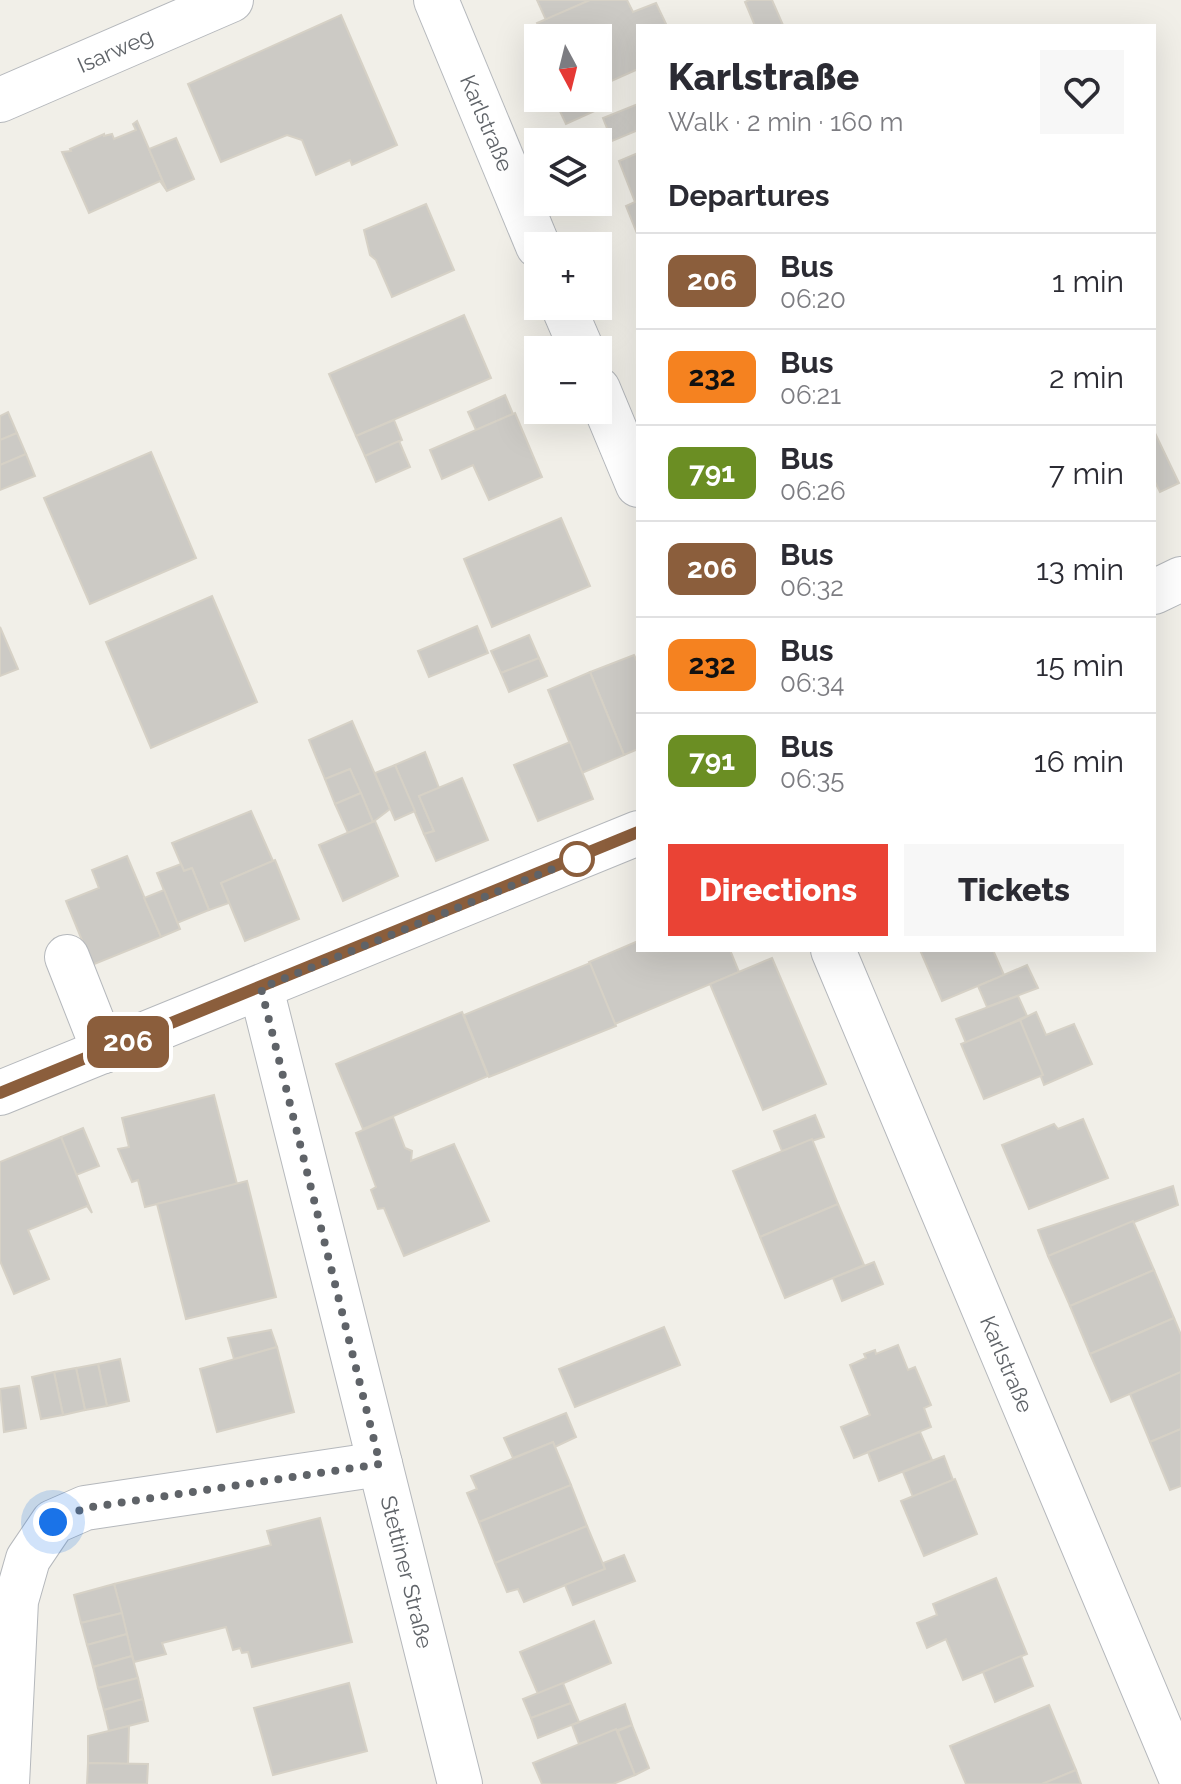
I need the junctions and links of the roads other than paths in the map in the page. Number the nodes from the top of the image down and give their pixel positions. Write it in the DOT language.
graph roads {
  1 [pos="231,0"];
  2 [pos="436,0"];
  3 [pos="0,100"];
  4 [pos="532,232"];
  5 [pos="612,423"];
  6 [pos="636,480"];
  7 [pos="1181,579"];
  8 [pos="1156,591"];
  9 [pos="636,834"];
  10 [pos="834,952"];
  11 [pos="67,957"];
  12 [pos="261,988"];
  13 [pos="104,1051"];
  14 [pos="0,1093"];
  15 [pos="380,1464"];
  16 [pos="1181,1778"];
  17 [pos="7,1784"];
  18 [pos="460,1784"];
  1 -- 3 [label="street, Isarweg"];
  2 -- 4 [label="street, Karlstraße"];
  5 -- 6 [label="street"];
  7 -- 8 [label="street"];
  9 -- 12 [label="street"];
  10 -- 16 [label="street, Karlstraße"];
  11 -- 13 [label="street"];
  12 -- 13 [label="street"];
  12 -- 15 [label="street, Stettiner Straße"];
  13 -- 14 [label="street"];
  15 -- 17 [label="street"];
  15 -- 18 [label="street, Stettiner Straße"];
}
